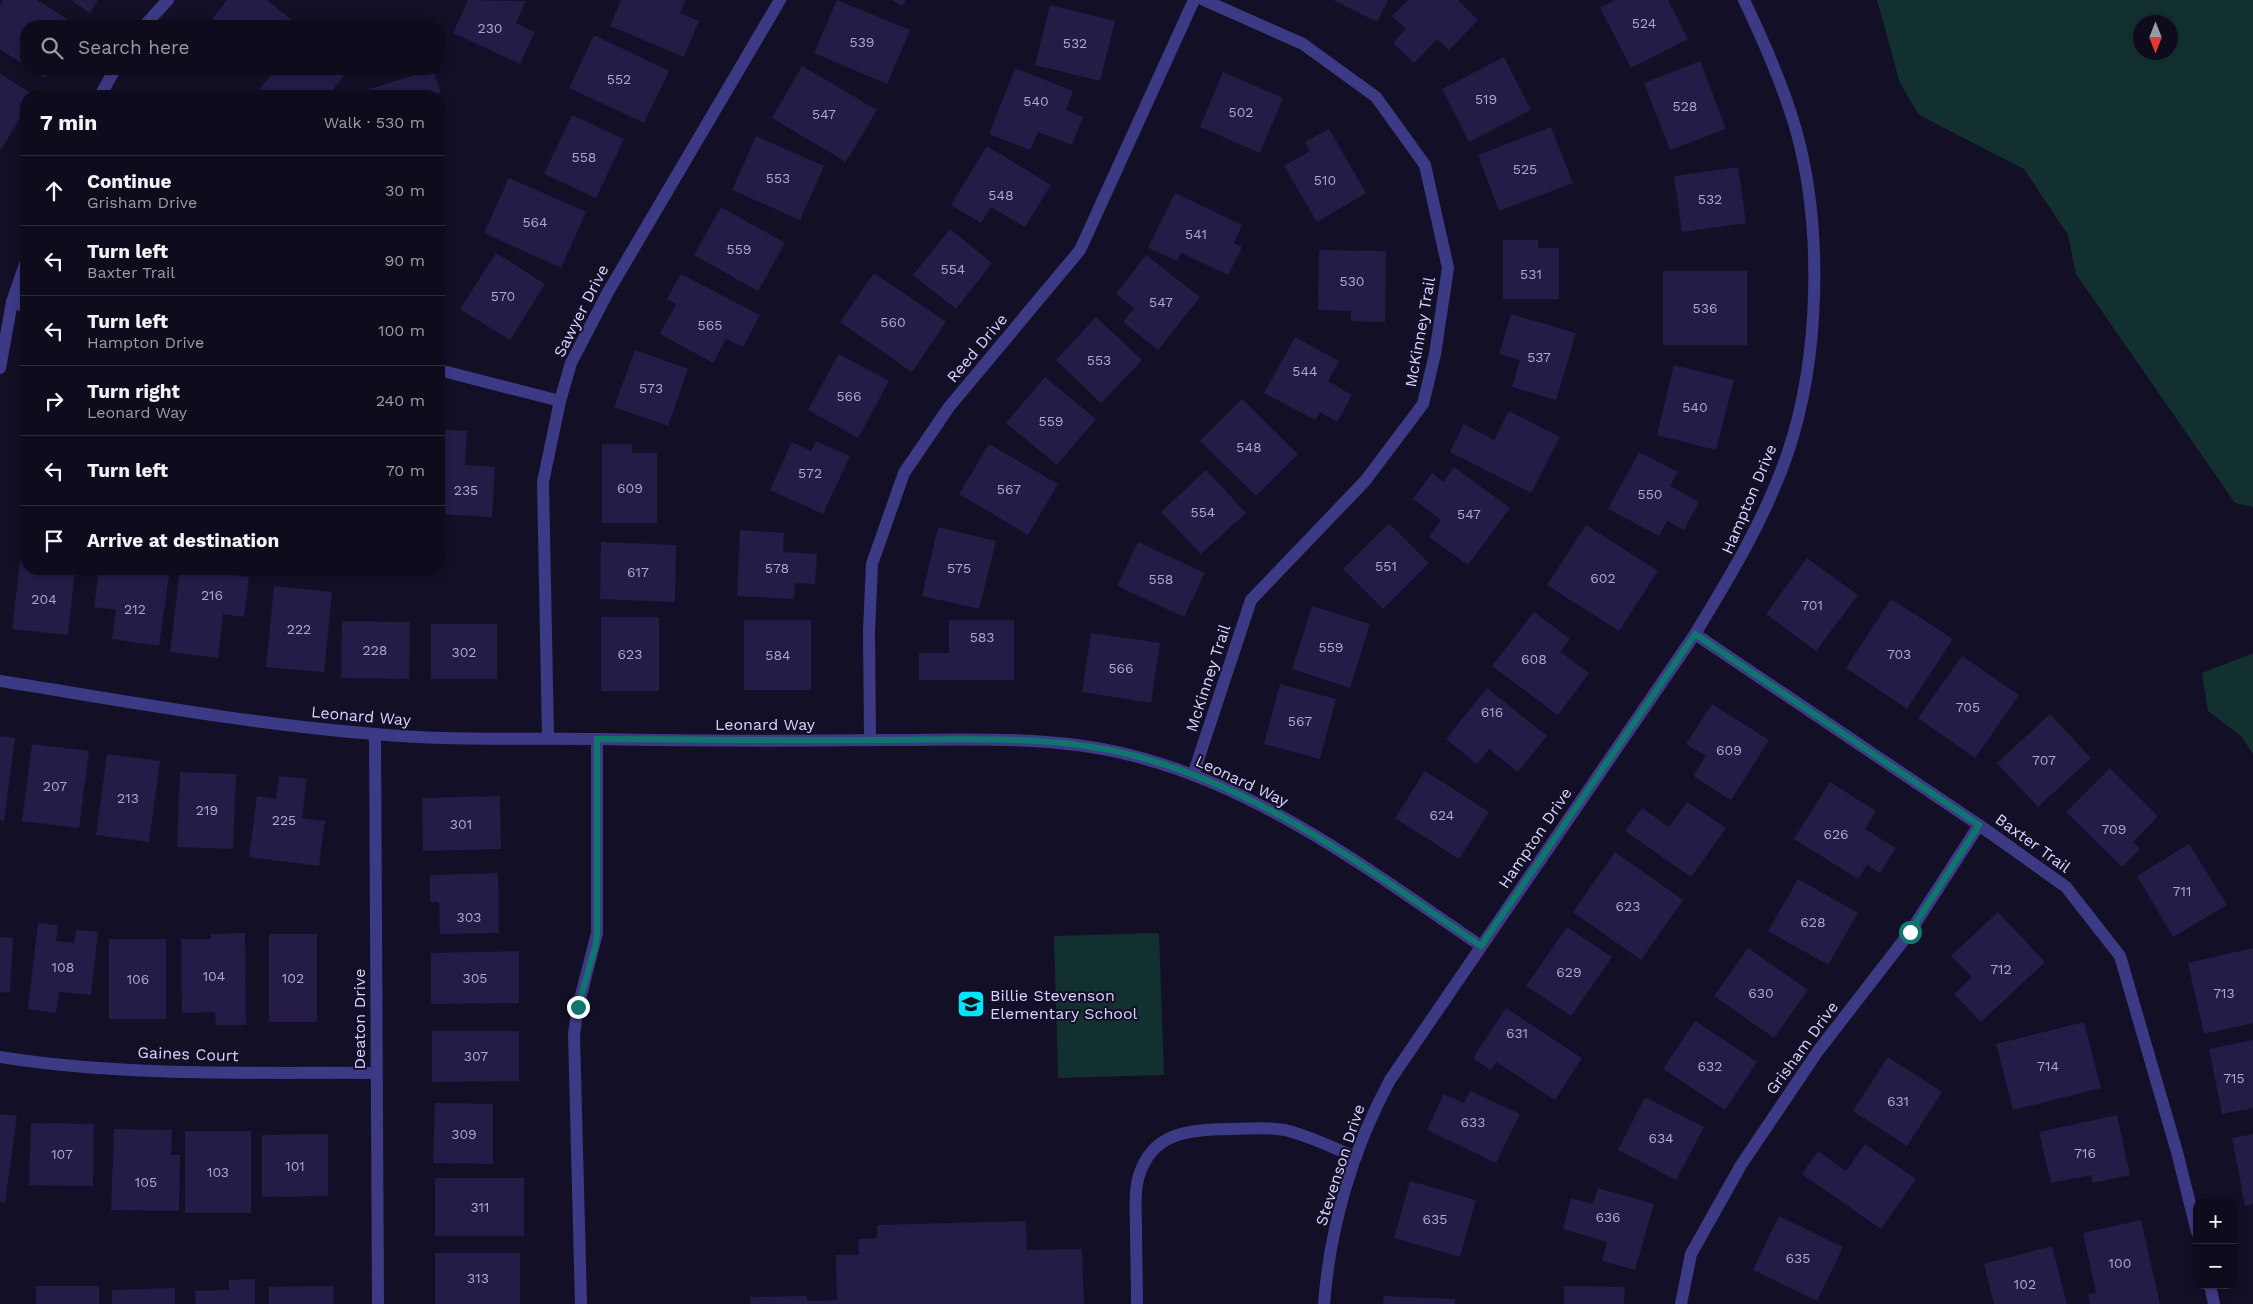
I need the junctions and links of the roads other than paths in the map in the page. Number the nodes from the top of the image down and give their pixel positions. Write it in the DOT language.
graph roads {
  1 [pos="168,0"];
  2 [pos="780,0"];
  3 [pos="1194,0"];
  4 [pos="1204,0"];
  5 [pos="1744,0"];
  6 [pos="150,20"];
  7 [pos="112,75"];
  8 [pos="103,90"];
  9 [pos="20,279"];
  10 [pos="12,302"];
  11 [pos="20,305"];
  12 [pos="0,368"];
  13 [pos="445,372"];
  14 [pos="560,401"];
  15 [pos="1695,634"];
  16 [pos="0,681"];
  17 [pos="375,734"];
  18 [pos="548,737"];
  19 [pos="597,739"];
  20 [pos="870,740"];
  21 [pos="1193,774"];
  22 [pos="1979,825"];
  23 [pos="1481,946"];
  24 [pos="0,1057"];
  25 [pos="375,1073"];
  26 [pos="1356,1157"];
  27 [pos="2193,1216"];
  28 [pos="2211,1289"];
  29 [pos="378,1304"];
  30 [pos="581,1304"];
  31 [pos="1137,1304"];
  32 [pos="1324,1304"];
  33 [pos="1681,1304"];
  34 [pos="2214,1304"];
  1 -- 6 [label="street"];
  2 -- 14 [label="street, Sawyer Drive"];
  3 -- 20 [label="street, Reed Drive"];
  4 -- 21 [label="street, McKinney Trail"];
  5 -- 15 [label="street, Hampton Drive"];
  7 -- 8 [label="street"];
  9 -- 10 [label="street"];
  10 -- 11 [label="street"];
  10 -- 12 [label="street"];
  13 -- 14 [label="street"];
  14 -- 18 [label="street, Sawyer Drive"];
  15 -- 22 [label="street, Baxter Trail"];
  15 -- 23 [label="street, Hampton Drive"];
  16 -- 17 [label="street, Leonard Way"];
  17 -- 18 [label="street, Leonard Way"];
  17 -- 25 [label="street, Deaton Drive"];
  18 -- 19 [label="street, Leonard Way"];
  19 -- 20 [label="street, Leonard Way"];
  19 -- 30 [label="street"];
  20 -- 21 [label="street, Leonard Way"];
  21 -- 23 [label="street, Leonard Way"];
  22 -- 27 [label="street, Baxter Trail"];
  22 -- 33 [label="street, Grisham Drive"];
  23 -- 26 [label="street, Stevenson Drive"];
  24 -- 25 [label="street, Gaines Court"];
  25 -- 29 [label="street, Deaton Drive"];
  26 -- 31 [label="street"];
  26 -- 32 [label="street, Stevenson Drive"];
  28 -- 34 [label="street"];
}
